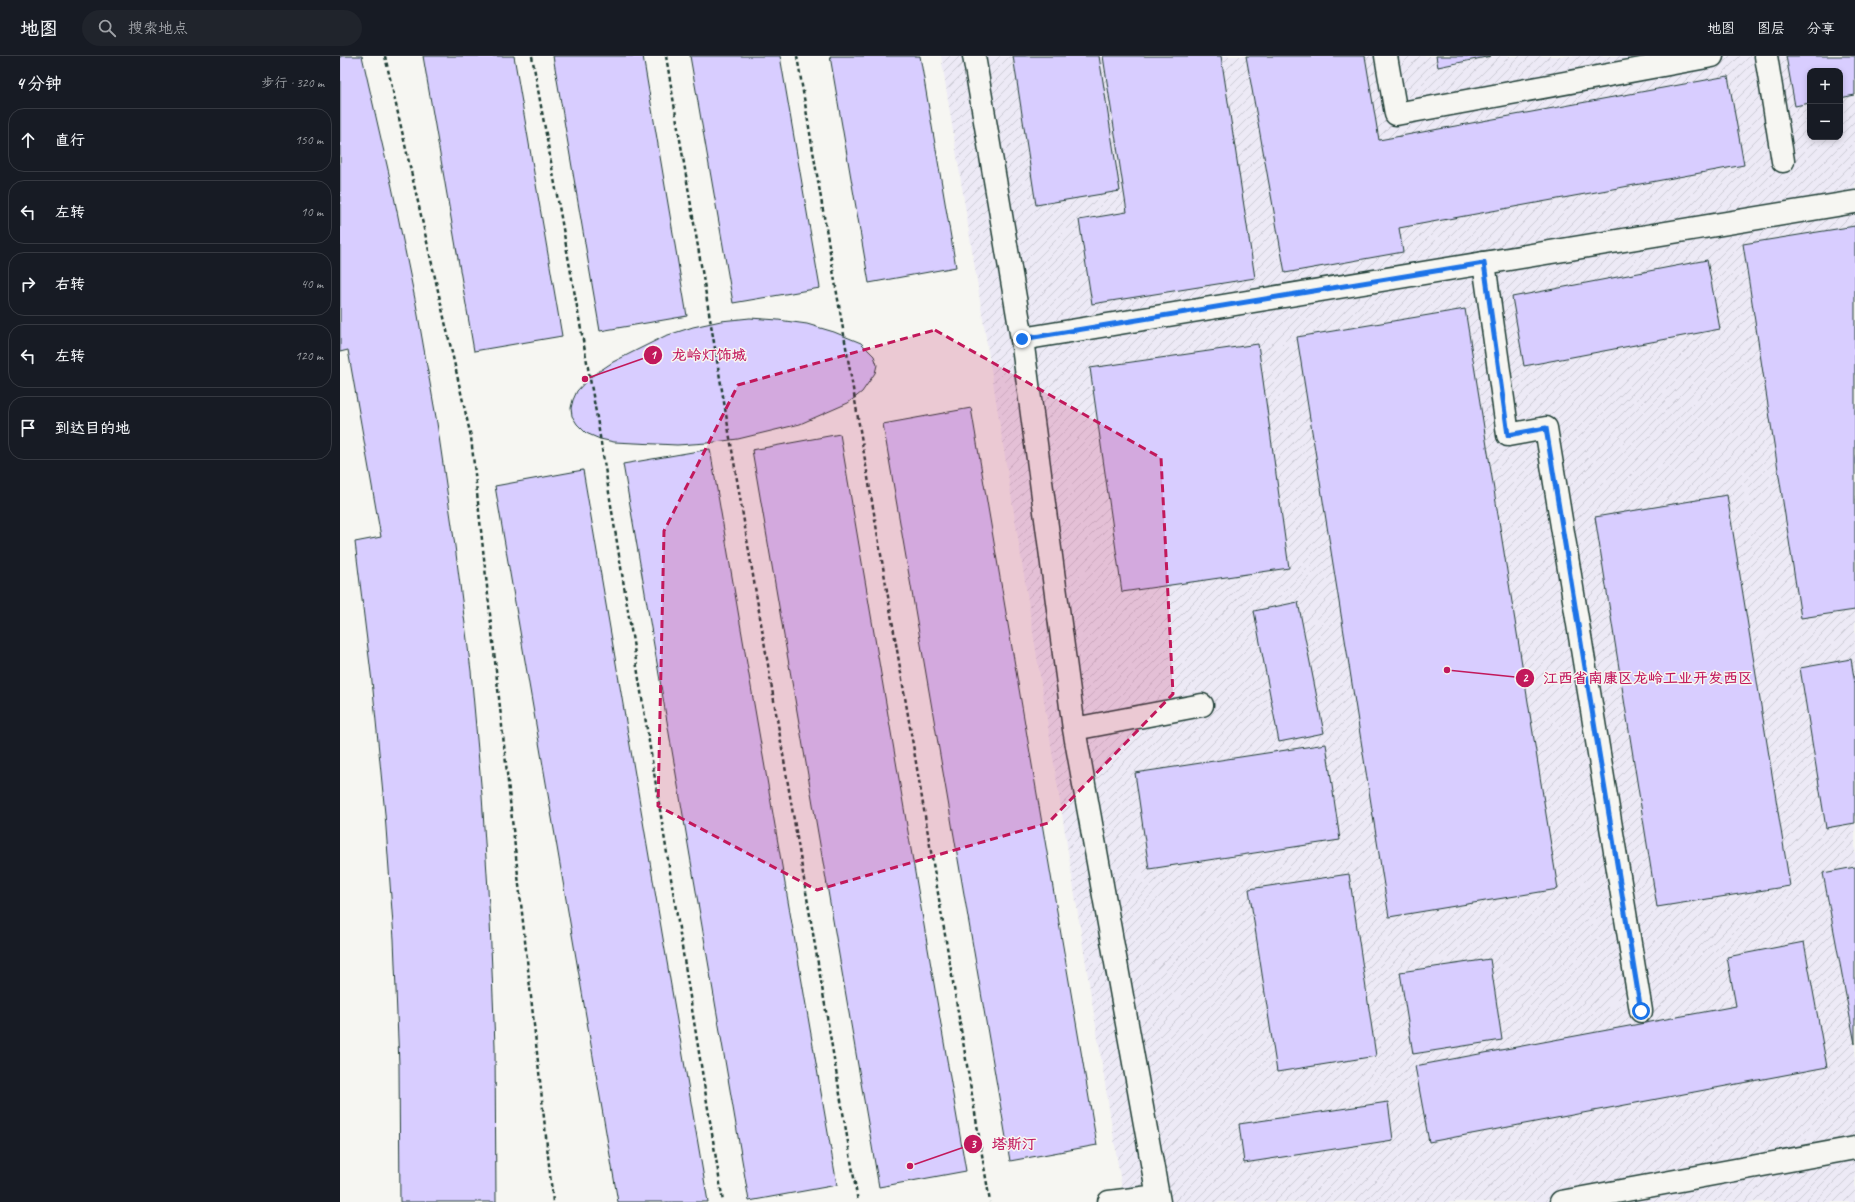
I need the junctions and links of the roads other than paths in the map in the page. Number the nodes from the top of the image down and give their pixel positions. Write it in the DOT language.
graph roads {
  1 [pos="974,56"];
  2 [pos="1386,56"];
  3 [pos="1712,56"];
  4 [pos="1766,56"];
  5 [pos="1783,161"];
  6 [pos="1855,202"];
  7 [pos="1484,263"];
  8 [pos="1022,339"];
  9 [pos="1202,705"];
  10 [pos="1074,728"];
  11 [pos="1641,1011"];
  12 [pos="1855,1148"];
  13 [pos="1159,1199"];
  14 [pos="1109,1202"];
  15 [pos="1561,1202"];
  1 -- 8 [label="street"];
  2 -- 3 [label="street"];
  4 -- 5 [label="street"];
  6 -- 7 [label="street"];
  7 -- 8 [label="street"];
  7 -- 11 [label="street"];
  8 -- 10 [label="street"];
  9 -- 10 [label="street"];
  10 -- 13 [label="street"];
  12 -- 15 [label="street"];
  13 -- 14 [label="street"];
}
